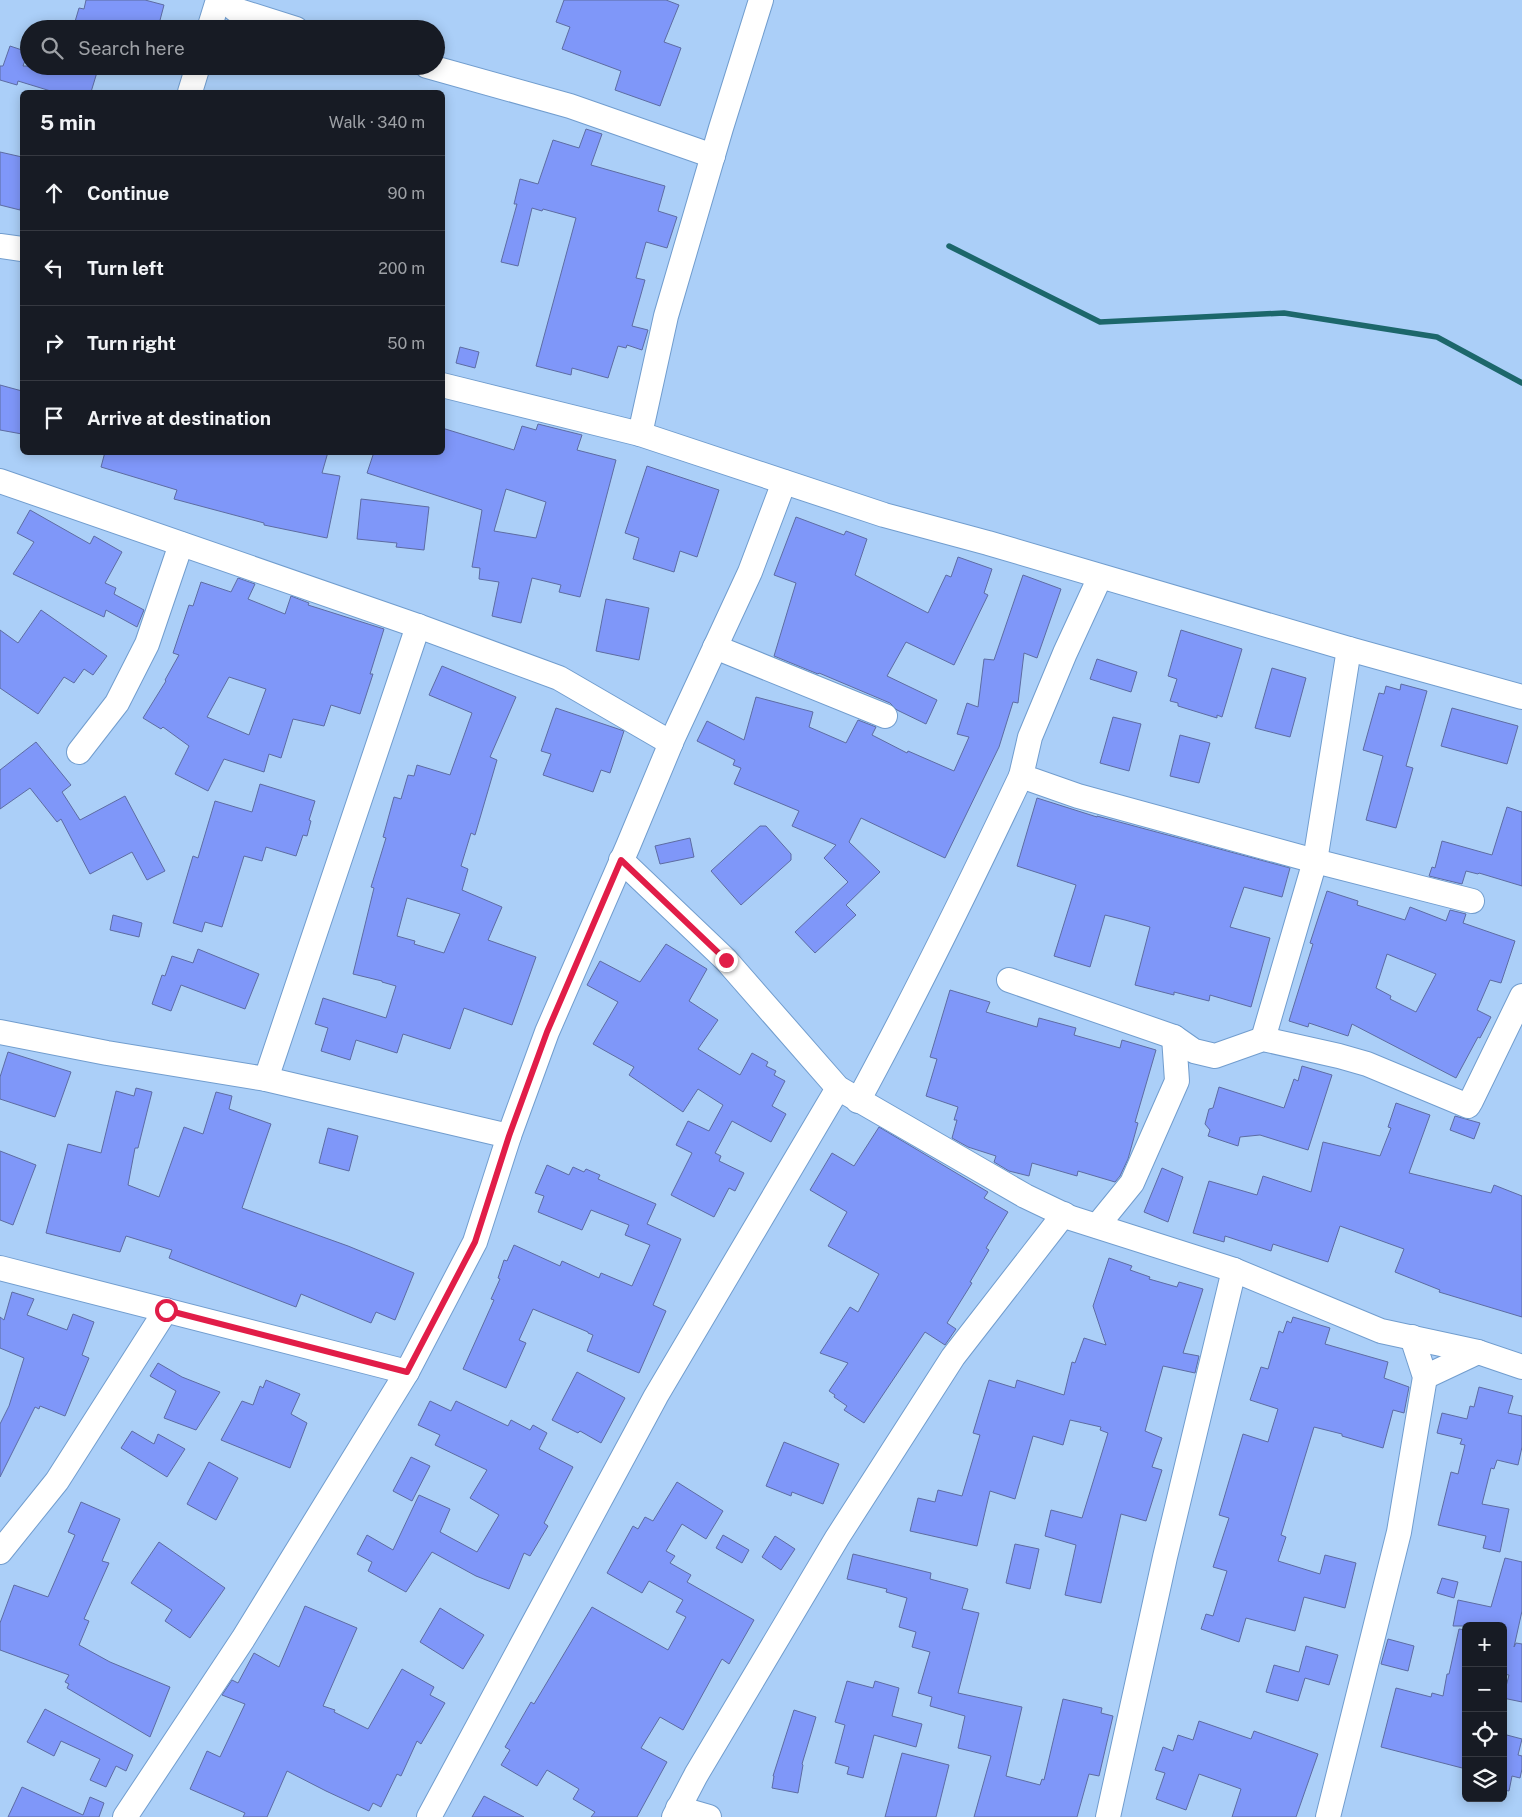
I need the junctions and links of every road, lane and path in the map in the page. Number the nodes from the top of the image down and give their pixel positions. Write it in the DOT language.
graph roads {
  1 [pos="218,0"];
  2 [pos="224,0"];
  3 [pos="760,0"];
  4 [pos="212,20"];
  5 [pos="268,20"];
  6 [pos="445,71"];
  7 [pos="195,75"];
  8 [pos="191,90"];
  9 [pos="713,156"];
  10 [pos="0,246"];
  11 [pos="20,249"];
  12 [pos="445,386"];
  13 [pos="640,434"];
  14 [pos="0,481"];
  15 [pos="784,482"];
  16 [pos="181,544"];
  17 [pos="1100,577"];
  18 [pos="418,626"];
  19 [pos="715,647"];
  20 [pos="1349,649"];
  21 [pos="1522,697"];
  22 [pos="885,716"];
  23 [pos="671,744"];
  24 [pos="80,752"];
  25 [pos="1021,776"];
  26 [pos="621,860"];
  27 [pos="1315,861"];
  28 [pos="1472,901"];
  29 [pos="1009,980"];
  30 [pos="1522,996"];
  31 [pos="0,1032"];
  32 [pos="1174,1037"];
  33 [pos="1263,1039"];
  34 [pos="266,1079"];
  35 [pos="848,1095"];
  36 [pos="509,1136"];
  37 [pos="1064,1214"];
  38 [pos="1097,1226"];
  39 [pos="0,1268"];
  40 [pos="1234,1270"];
  41 [pos="166,1310"];
  42 [pos="1412,1337"];
  43 [pos="1478,1352"];
  44 [pos="1522,1367"];
  45 [pos="407,1372"];
  46 [pos="1425,1377"];
  47 [pos="0,1552"];
  48 [pos="676,1813"];
  49 [pos="124,1817"];
  50 [pos="429,1817"];
  51 [pos="708,1817"];
  52 [pos="1108,1817"];
  53 [pos="1328,1817"];
  1 -- 4 [label="street"];
  2 -- 5 [label="street"];
  3 -- 9 [label="street"];
  6 -- 9 [label="street"];
  7 -- 8 [label="street"];
  9 -- 13 [label="street"];
  10 -- 11 [label="street"];
  12 -- 13 [label="street"];
  13 -- 15 [label="street"];
  14 -- 16 [label="street"];
  15 -- 17 [label="street"];
  15 -- 19 [label="street"];
  16 -- 18 [label="street"];
  16 -- 24 [label="street"];
  17 -- 20 [label="street"];
  17 -- 25 [label="street"];
  18 -- 23 [label="street"];
  18 -- 34 [label="street"];
  19 -- 22 [label="street"];
  19 -- 23 [label="street"];
  20 -- 21 [label="street"];
  20 -- 27 [label="street"];
  23 -- 26 [label="street"];
  25 -- 27 [label="street"];
  25 -- 35 [label="street"];
  26 -- 35 [label="street"];
  26 -- 36 [label="street"];
  27 -- 28 [label="street"];
  27 -- 33 [label="street"];
  29 -- 32 [label="street"];
  30 -- 33 [label="street"];
  31 -- 34 [label="street"];
  32 -- 33 [label="street"];
  32 -- 38 [label="street"];
  34 -- 36 [label="street"];
  35 -- 37 [label="street"];
  35 -- 50 [label="street"];
  36 -- 45 [label="street"];
  37 -- 38 [label="street"];
  37 -- 48 [label="street"];
  38 -- 40 [label="street"];
  39 -- 41 [label="street"];
  40 -- 42 [label="street"];
  40 -- 52 [label="street"];
  41 -- 45 [label="street"];
  41 -- 47 [label="street"];
  42 -- 43 [label="street"];
  42 -- 46 [label="street"];
  43 -- 44 [label="street"];
  43 -- 46 [label="street"];
  45 -- 49 [label="street"];
  46 -- 53 [label="street"];
  48 -- 51 [label="street"];
}
